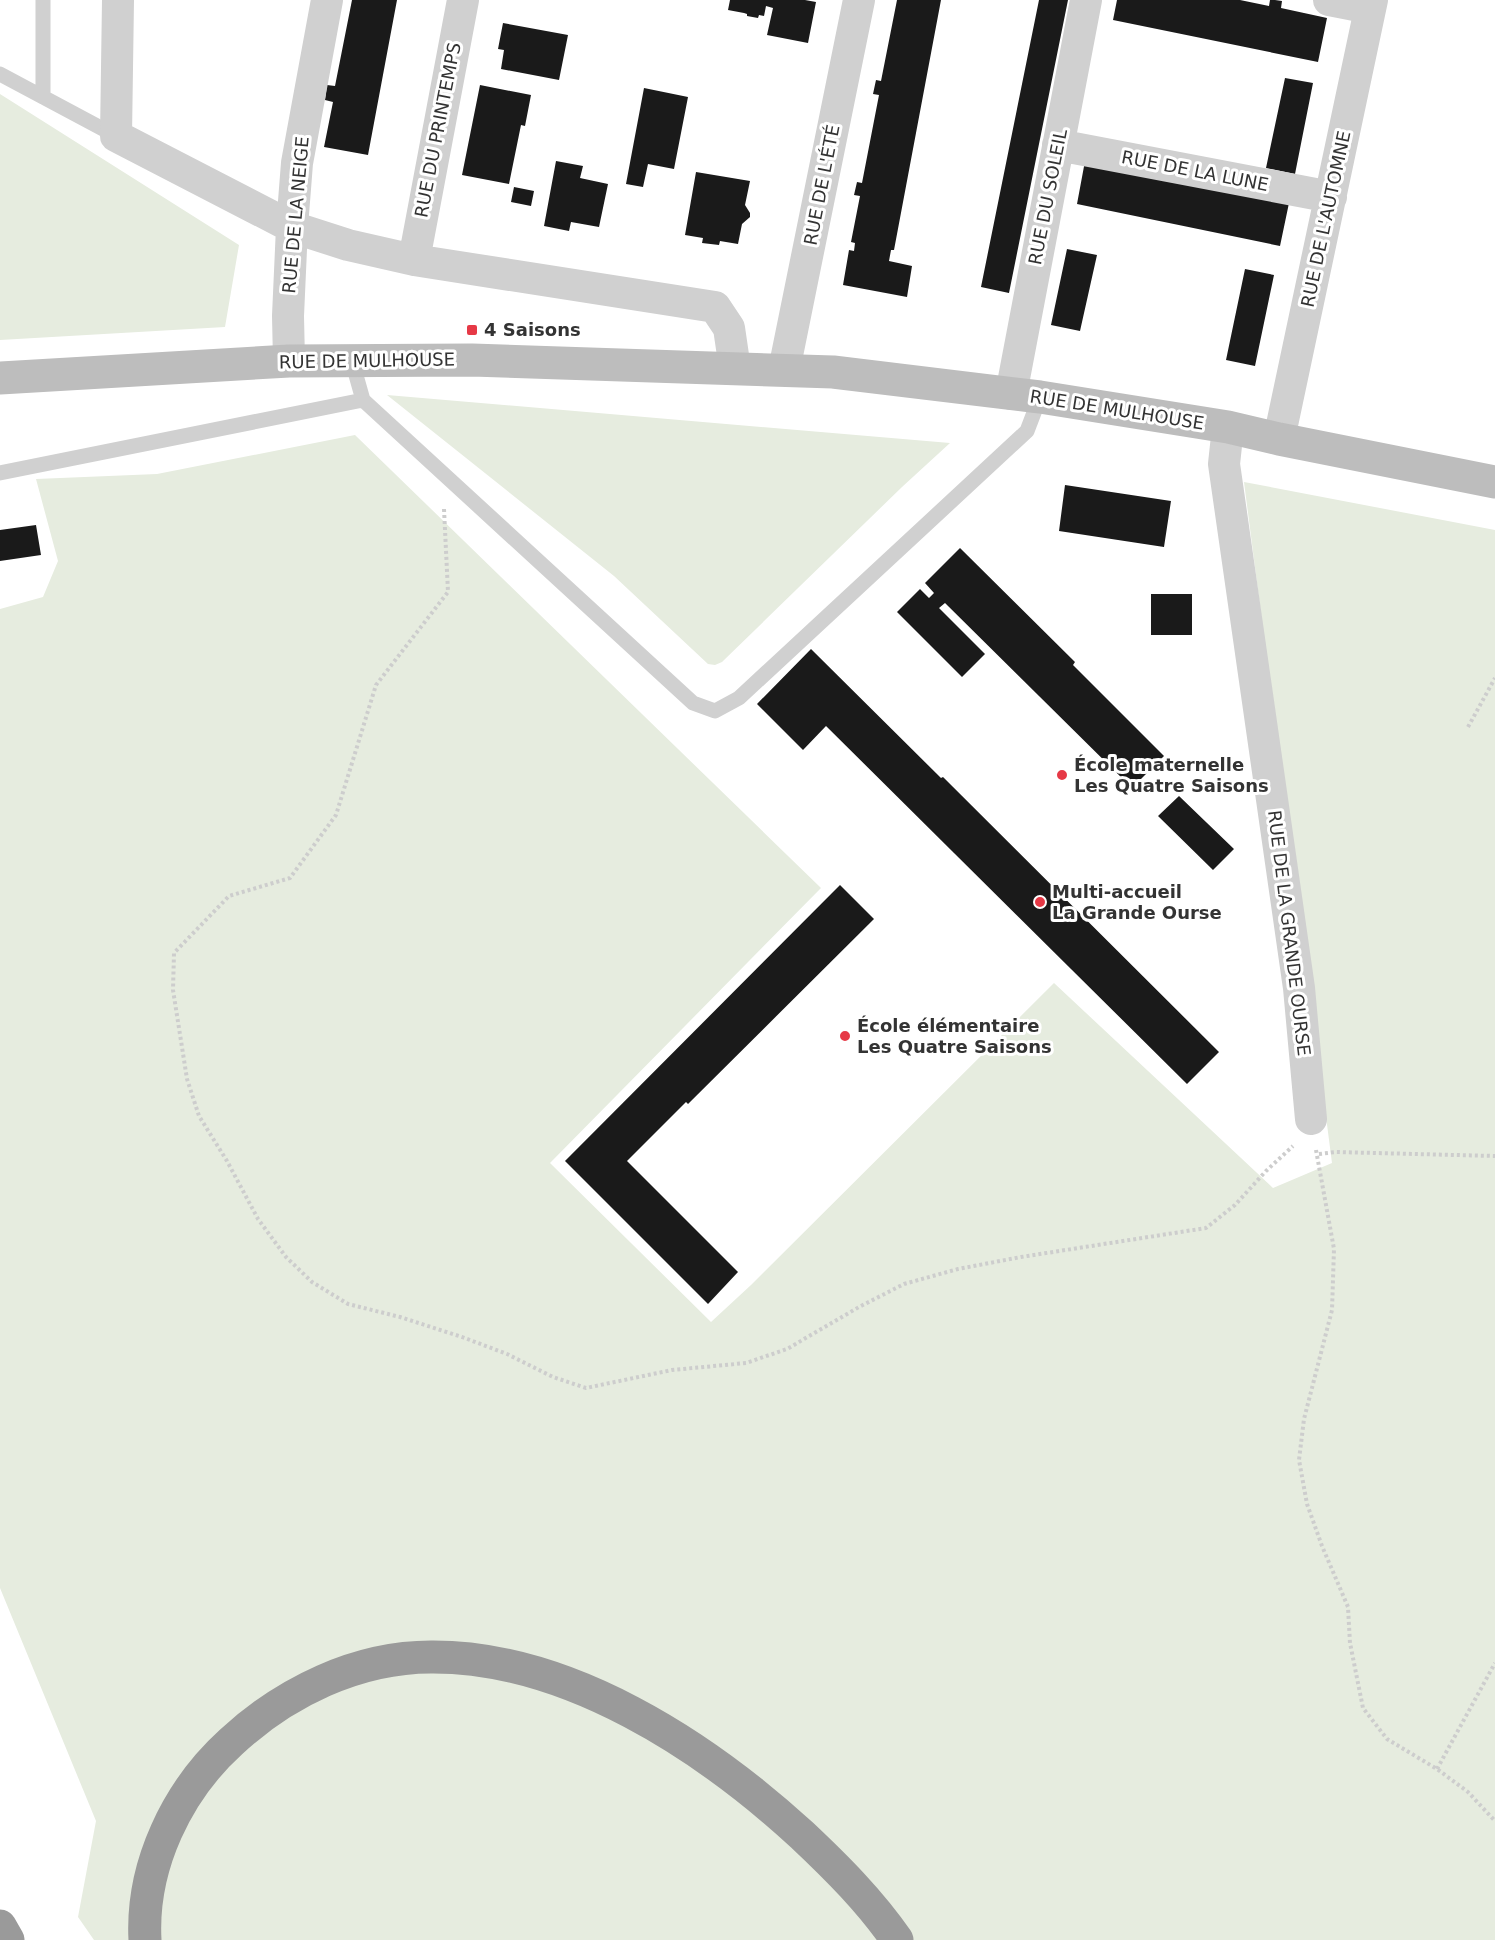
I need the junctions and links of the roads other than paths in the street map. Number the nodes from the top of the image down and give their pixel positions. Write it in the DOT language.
graph roads {
  1 [pos="43,0"];
  2 [pos="118,0"];
  3 [pos="327,0"];
  4 [pos="463,0"];
  5 [pos="859,0"];
  6 [pos="1086,0"];
  7 [pos="1329,0"];
  8 [pos="1371,4"];
  9 [pos="0,74"];
  10 [pos="43,97"];
  11 [pos="116,136"];
  12 [pos="1058,145"];
  13 [pos="1331,197"];
  14 [pos="292,227"];
  15 [pos="414,260"];
  16 [pos="289,361"];
  17 [pos="352,361"];
  18 [pos="735,369"];
  19 [pos="784,370"];
  20 [pos="0,378"];
  21 [pos="1025,396"];
  22 [pos="363,400"];
  23 [pos="1228,427"];
  24 [pos="1280,439"];
  25 [pos="0,473"];
  26 [pos="1495,482"];
  27 [pos="1313,1129"];
  28 [pos="0,1926"];
  29 [pos="8,1940"];
  30 [pos="145,1940"];
  31 [pos="897,1940"];
  1 -- 10 [label="lane"];
  2 -- 11 [label="street"];
  3 -- 14 [label="street, RUE DE LA NEIGE"];
  4 -- 15 [label="street, RUE DU PRINTEMPS"];
  5 -- 19 [label="street, RUE DE L'ÉTÉ"];
  6 -- 12 [label="street, RUE DU SOLEIL"];
  7 -- 8 [label="street"];
  8 -- 13 [label="street, RUE DE L'AUTOMNE"];
  9 -- 10 [label="lane"];
  10 -- 11 [label="lane"];
  11 -- 14 [label="street"];
  12 -- 13 [label="street, RUE DE LA LUNE"];
  12 -- 21 [label="street, RUE DU SOLEIL"];
  13 -- 24 [label="street, RUE DE L'AUTOMNE"];
  14 -- 15 [label="street"];
  14 -- 16 [label="street, RUE DE LA NEIGE"];
  15 -- 18 [label="street"];
  16 -- 17 [label="main road, RUE DE MULHOUSE"];
  16 -- 20 [label="main road, RUE DE MULHOUSE"];
  17 -- 18 [label="main road, RUE DE MULHOUSE"];
  17 -- 22 [label="lane"];
  18 -- 19 [label="main road, RUE DE MULHOUSE"];
  19 -- 21 [label="main road, RUE DE MULHOUSE"];
  21 -- 22 [label="lane"];
  21 -- 23 [label="main road, RUE DE MULHOUSE"];
  22 -- 25 [label="lane"];
  23 -- 24 [label="main road, RUE DE MULHOUSE"];
  23 -- 27 [label="street, RUE DE LA GRANDE OURSE"];
  24 -- 26 [label="main road, RUE DE MULHOUSE"];
  28 -- 29 [label="highway"];
  30 -- 31 [label="highway"];
}
